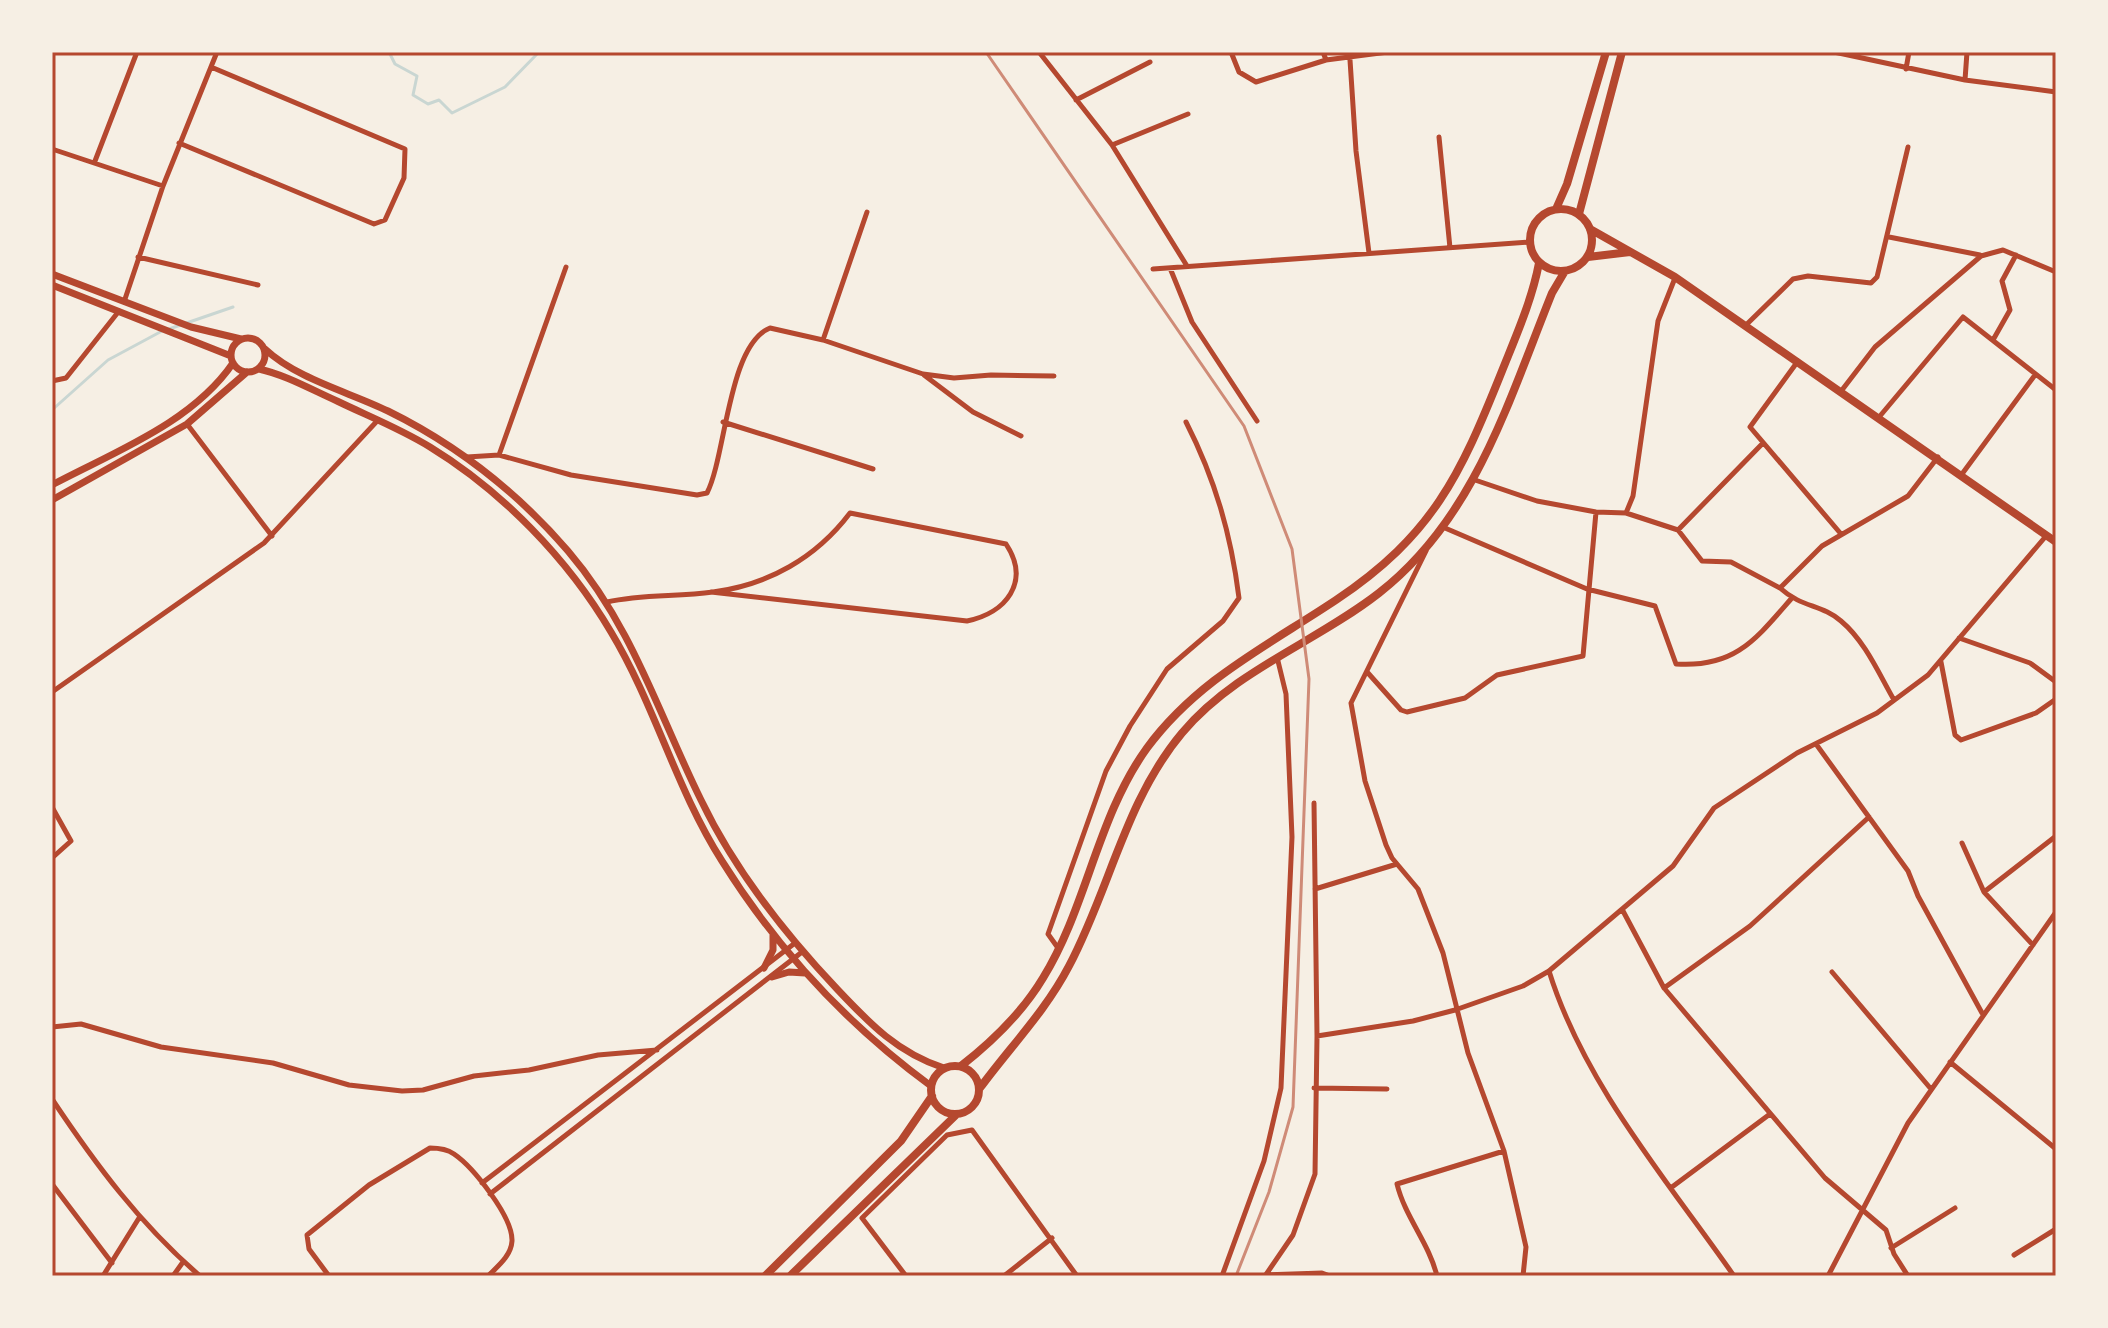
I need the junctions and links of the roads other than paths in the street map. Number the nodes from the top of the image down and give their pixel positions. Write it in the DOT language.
graph roads {
  1 [pos="137,52"];
  2 [pos="217,52"];
  3 [pos="1039,52"];
  4 [pos="1231,52"];
  5 [pos="1323,52"];
  6 [pos="1388,52"];
  7 [pos="1606,52"];
  8 [pos="1622,52"];
  9 [pos="1834,52"];
  10 [pos="1909,52"];
  11 [pos="1967,52"];
  12 [pos="1861,55"];
  13 [pos="1326,60"];
  14 [pos="1350,60"];
  15 [pos="1150,62"];
  16 [pos="211,67"];
  17 [pos="1906,69"];
  18 [pos="1965,80"];
  19 [pos="2056,92"];
  20 [pos="1076,100"];
  21 [pos="1188,114"];
  22 [pos="1439,137"];
  23 [pos="179,143"];
  24 [pos="1112,145"];
  25 [pos="1908,147"];
  26 [pos="52,149"];
  27 [pos="95,161"];
  28 [pos="163,186"];
  29 [pos="1556,209"];
  30 [pos="867,212"];
  31 [pos="1579,214"];
  32 [pos="1590,229"];
  33 [pos="1889,237"];
  34 [pos="1530,242"];
  35 [pos="1450,248"];
  36 [pos="1631,252"];
  37 [pos="1369,253"];
  38 [pos="2016,255"];
  39 [pos="1981,256"];
  40 [pos="138,257"];
  41 [pos="1588,257"];
  42 [pos="1539,263"];
  43 [pos="1187,266"];
  44 [pos="566,267"];
  45 [pos="1170,268"];
  46 [pos="1153,269"];
  47 [pos="1565,271"];
  48 [pos="2056,272"];
  49 [pos="52,274"];
  50 [pos="1675,277"];
  51 [pos="52,285"];
  52 [pos="258,285"];
  53 [pos="124,302"];
  54 [pos="120,311"];
  55 [pos="1746,325"];
  56 [pos="241,339"];
  57 [pos="823,340"];
  58 [pos="1993,340"];
  59 [pos="265,349"];
  60 [pos="232,360"];
  61 [pos="1799,361"];
  62 [pos="259,369"];
  63 [pos="247,372"];
  64 [pos="923,374"];
  65 [pos="2035,375"];
  66 [pos="1054,376"];
  67 [pos="52,381"];
  68 [pos="1842,390"];
  69 [pos="2056,390"];
  70 [pos="1880,416"];
  71 [pos="378,420"];
  72 [pos="1257,421"];
  73 [pos="723,422"];
  74 [pos="1186,422"];
  75 [pos="187,424"];
  76 [pos="1021,436"];
  77 [pos="1763,443"];
  78 [pos="499,455"];
  79 [pos="467,457"];
  80 [pos="1938,457"];
  81 [pos="873,469"];
  82 [pos="1962,474"];
  83 [pos="1475,480"];
  84 [pos="52,485"];
  85 [pos="52,500"];
  86 [pos="1596,512"];
  87 [pos="1626,513"];
  88 [pos="1445,528"];
  89 [pos="1678,530"];
  90 [pos="1841,534"];
  91 [pos="2046,535"];
  92 [pos="272,536"];
  93 [pos="2056,542"];
  94 [pos="1427,548"];
  95 [pos="1780,588"];
  96 [pos="1587,589"];
  97 [pos="711,592"];
  98 [pos="1791,599"];
  99 [pos="607,602"];
  100 [pos="1959,638"];
  101 [pos="1277,657"];
  102 [pos="1941,662"];
  103 [pos="1368,673"];
  104 [pos="2056,682"];
  105 [pos="52,692"];
  106 [pos="2056,699"];
  107 [pos="1894,700"];
  108 [pos="1816,744"];
  109 [pos="1314,803"];
  110 [pos="52,807"];
  111 [pos="1869,817"];
  112 [pos="2056,836"];
  113 [pos="1962,843"];
  114 [pos="52,858"];
  115 [pos="1397,864"];
  116 [pos="1315,889"];
  117 [pos="1984,892"];
  118 [pos="1623,911"];
  119 [pos="2056,912"];
  120 [pos="772,933"];
  121 [pos="795,943"];
  122 [pos="2033,945"];
  123 [pos="1058,948"];
  124 [pos="786,950"];
  125 [pos="802,952"];
  126 [pos="793,959"];
  127 [pos="764,968"];
  128 [pos="1549,971"];
  129 [pos="1832,972"];
  130 [pos="806,973"];
  131 [pos="772,977"];
  132 [pos="1664,988"];
  133 [pos="1455,1010"];
  134 [pos="1982,1013"];
  135 [pos="52,1027"];
  136 [pos="1317,1036"];
  137 [pos="657,1050"];
  138 [pos="1950,1062"];
  139 [pos="961,1066"];
  140 [pos="944,1068"];
  141 [pos="980,1088"];
  142 [pos="1314,1088"];
  143 [pos="1387,1089"];
  144 [pos="1931,1089"];
  145 [pos="932,1091"];
  146 [pos="52,1099"];
  147 [pos="1770,1114"];
  148 [pos="956,1115"];
  149 [pos="2056,1149"];
  150 [pos="1504,1151"];
  151 [pos="482,1183"];
  152 [pos="52,1184"];
  153 [pos="1672,1187"];
  154 [pos="490,1194"];
  155 [pos="1955,1208"];
  156 [pos="1865,1211"];
  157 [pos="859,1214"];
  158 [pos="139,1218"];
  159 [pos="2056,1229"];
  160 [pos="1052,1238"];
  161 [pos="1891,1248"];
  162 [pos="2014,1255"];
  163 [pos="183,1262"];
  164 [pos="112,1263"];
  165 [pos="103,1276"];
  166 [pos="173,1276"];
  167 [pos="200,1276"];
  168 [pos="329,1276"];
  169 [pos="488,1276"];
  170 [pos="765,1276"];
  171 [pos="790,1276"];
  172 [pos="906,1276"];
  173 [pos="1004,1276"];
  174 [pos="1077,1276"];
  175 [pos="1222,1276"];
  176 [pos="1266,1276"];
  177 [pos="1330,1276"];
  178 [pos="1437,1276"];
  179 [pos="1523,1276"];
  180 [pos="1734,1276"];
  181 [pos="1828,1276"];
  182 [pos="1908,1276"];
  1 -- 27 [label="street"];
  2 -- 16 [label="street"];
  3 -- 20 [label="street"];
  4 -- 13 [label="street"];
  5 -- 13 [label="street"];
  6 -- 14 [label="street"];
  7 -- 29 [label="main road"];
  8 -- 31 [label="main road"];
  9 -- 12 [label="street"];
  10 -- 17 [label="street"];
  11 -- 18 [label="street"];
  12 -- 17 [label="street"];
  13 -- 14 [label="street"];
  14 -- 37 [label="street"];
  15 -- 20 [label="street"];
  16 -- 23 [label="street"];
  16 -- 23 [label="street"];
  17 -- 18 [label="street"];
  18 -- 19 [label="street"];
  20 -- 24 [label="street"];
  21 -- 24 [label="street"];
  22 -- 35 [label="street"];
  23 -- 28 [label="street"];
  24 -- 43 [label="street"];
  25 -- 33 [label="street"];
  26 -- 27 [label="street"];
  27 -- 28 [label="street"];
  28 -- 40 [label="street"];
  29 -- 31 [label="main road"];
  29 -- 34 [label="main road"];
  30 -- 57 [label="street"];
  31 -- 32 [label="main road"];
  32 -- 36 [label="main road"];
  32 -- 41 [label="main road"];
  33 -- 39 [label="street"];
  33 -- 55 [label="street"];
  34 -- 35 [label="street"];
  34 -- 42 [label="main road"];
  35 -- 37 [label="street"];
  36 -- 41 [label="main road"];
  36 -- 50 [label="main road"];
  37 -- 43 [label="street"];
  38 -- 39 [label="street"];
  38 -- 48 [label="street"];
  38 -- 58 [label="street"];
  39 -- 68 [label="street"];
  40 -- 52 [label="street"];
  40 -- 53 [label="street"];
  41 -- 47 [label="main road"];
  42 -- 47 [label="main road"];
  42 -- 123 [label="main road"];
  43 -- 45 [label="street"];
  44 -- 78 [label="street"];
  45 -- 46 [label="street"];
  45 -- 72 [label="street"];
  47 -- 83 [label="main road"];
  49 -- 53 [label="main road"];
  50 -- 55 [label="main road"];
  50 -- 87 [label="street"];
  51 -- 54 [label="main road"];
  53 -- 56 [label="main road"];
  54 -- 60 [label="main road"];
  54 -- 67 [label="street"];
  55 -- 61 [label="main road"];
  56 -- 59 [label="main road"];
  56 -- 60 [label="main road"];
  57 -- 64 [label="street"];
  57 -- 73 [label="street"];
  58 -- 65 [label="street"];
  58 -- 70 [label="street"];
  59 -- 62 [label="main road"];
  59 -- 79 [label="main road"];
  60 -- 63 [label="main road"];
  60 -- 84 [label="main road"];
  61 -- 68 [label="main road"];
  61 -- 77 [label="street"];
  62 -- 63 [label="main road"];
  62 -- 71 [label="main road"];
  63 -- 75 [label="main road"];
  64 -- 66 [label="street"];
  64 -- 76 [label="street"];
  65 -- 69 [label="street"];
  65 -- 82 [label="street"];
  68 -- 70 [label="main road"];
  70 -- 80 [label="main road"];
  71 -- 92 [label="street"];
  71 -- 120 [label="main road"];
  73 -- 78 [label="street"];
  73 -- 81 [label="street"];
  74 -- 123 [label="street"];
  75 -- 85 [label="main road"];
  75 -- 92 [label="street"];
  77 -- 89 [label="street"];
  77 -- 90 [label="street"];
  78 -- 79 [label="street"];
  79 -- 99 [label="main road"];
  80 -- 82 [label="main road"];
  80 -- 90 [label="street"];
  82 -- 91 [label="main road"];
  83 -- 86 [label="street"];
  83 -- 88 [label="main road"];
  86 -- 87 [label="street"];
  86 -- 96 [label="street"];
  87 -- 89 [label="street"];
  88 -- 94 [label="main road"];
  88 -- 96 [label="street"];
  89 -- 95 [label="street"];
  90 -- 95 [label="street"];
  91 -- 93 [label="main road"];
  91 -- 100 [label="street"];
  92 -- 105 [label="street"];
  94 -- 101 [label="main road"];
  94 -- 103 [label="street"];
  95 -- 98 [label="street"];
  96 -- 98 [label="street"];
  96 -- 103 [label="street"];
  97 -- 97 [label="street"];
  97 -- 99 [label="street"];
  98 -- 107 [label="street"];
  99 -- 121 [label="main road"];
  100 -- 102 [label="street"];
  100 -- 104 [label="street"];
  101 -- 141 [label="main road"];
  101 -- 175 [label="street"];
  102 -- 106 [label="street"];
  102 -- 107 [label="street"];
  103 -- 115 [label="street"];
  107 -- 108 [label="street"];
  108 -- 111 [label="street"];
  108 -- 118 [label="street"];
  109 -- 116 [label="street"];
  110 -- 114 [label="street"];
  111 -- 132 [label="street"];
  111 -- 134 [label="street"];
  112 -- 117 [label="street"];
  113 -- 117 [label="street"];
  115 -- 116 [label="street"];
  115 -- 133 [label="street"];
  116 -- 136 [label="street"];
  117 -- 122 [label="street"];
  118 -- 128 [label="street"];
  118 -- 132 [label="street"];
  119 -- 122 [label="street"];
  120 -- 124 [label="main road"];
  120 -- 127 [label="main road"];
  121 -- 124 [label="street"];
  121 -- 125 [label="main road"];
  122 -- 134 [label="street"];
  123 -- 139 [label="main road"];
  124 -- 126 [label="main road"];
  124 -- 127 [label="street"];
  125 -- 126 [label="street"];
  125 -- 140 [label="main road"];
  126 -- 130 [label="main road"];
  126 -- 131 [label="street"];
  127 -- 137 [label="street"];
  128 -- 133 [label="street"];
  128 -- 153 [label="street"];
  129 -- 144 [label="street"];
  130 -- 131 [label="main road"];
  130 -- 145 [label="main road"];
  131 -- 154 [label="street"];
  132 -- 147 [label="street"];
  133 -- 136 [label="street"];
  133 -- 150 [label="street"];
  134 -- 138 [label="street"];
  135 -- 137 [label="street"];
  136 -- 142 [label="street"];
  137 -- 151 [label="street"];
  138 -- 144 [label="street"];
  138 -- 149 [label="street"];
  139 -- 140 [label="main road"];
  139 -- 141 [label="main road"];
  140 -- 145 [label="main road"];
  141 -- 148 [label="main road"];
  142 -- 143 [label="street"];
  142 -- 176 [label="street"];
  144 -- 156 [label="street"];
  145 -- 148 [label="main road"];
  145 -- 170 [label="main road"];
  146 -- 158 [label="street"];
  147 -- 153 [label="street"];
  147 -- 156 [label="street"];
  148 -- 157 [label="main road"];
  150 -- 178 [label="street"];
  150 -- 179 [label="street"];
  151 -- 154 [label="street"];
  151 -- 168 [label="street"];
  152 -- 164 [label="street"];
  153 -- 180 [label="street"];
  154 -- 169 [label="street"];
  155 -- 161 [label="street"];
  156 -- 161 [label="street"];
  156 -- 181 [label="street"];
  157 -- 160 [label="street"];
  157 -- 171 [label="main road"];
  157 -- 172 [label="street"];
  158 -- 163 [label="street"];
  158 -- 164 [label="street"];
  159 -- 162 [label="street"];
  160 -- 173 [label="street"];
  160 -- 174 [label="street"];
  161 -- 182 [label="street"];
  163 -- 166 [label="street"];
  163 -- 167 [label="street"];
  164 -- 165 [label="street"];
  176 -- 177 [label="street"];
}
